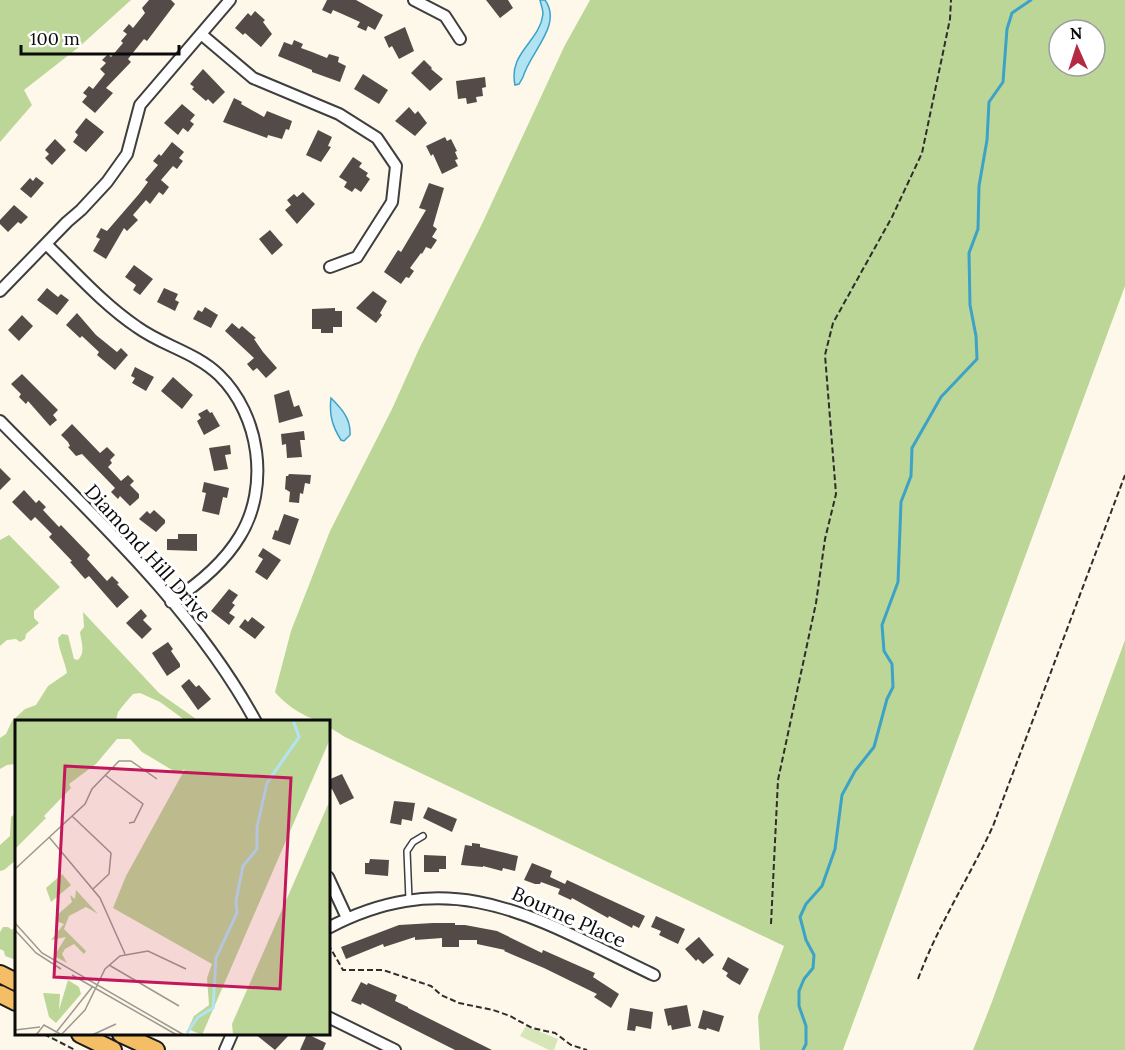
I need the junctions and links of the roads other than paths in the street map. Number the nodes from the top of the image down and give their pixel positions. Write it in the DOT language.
graph roads {
  1 [pos="230,0"];
  2 [pos="414,0"];
  3 [pos="201,34"];
  4 [pos="460,39"];
  5 [pos="46,244"];
  6 [pos="330,267"];
  7 [pos="0,291"];
  8 [pos="0,421"];
  9 [pos="171,602"];
  10 [pos="255,720"];
  11 [pos="423,837"];
  12 [pos="330,881"];
  13 [pos="409,900"];
  14 [pos="347,918"];
  15 [pos="330,926"];
  16 [pos="0,974"];
  17 [pos="654,975"];
  18 [pos="15,982"];
  19 [pos="0,994"];
  20 [pos="15,1002"];
  21 [pos="330,1018"];
  22 [pos="82,1035"];
  23 [pos="123,1035"];
  24 [pos="232,1035"];
  25 [pos="113,1050"];
  26 [pos="156,1050"];
  27 [pos="225,1050"];
  28 [pos="395,1050"];
  1 -- 3 [label="street"];
  2 -- 4 [label="street"];
  3 -- 5 [label="street"];
  3 -- 6 [label="street"];
  5 -- 7 [label="street"];
  5 -- 9 [label="street"];
  8 -- 9 [label="street, Diamond Hill Drive"];
  9 -- 10 [label="street, Diamond Hill Drive"];
  11 -- 13 [label="lane"];
  12 -- 14 [label="street"];
  13 -- 14 [label="street, Bourne Place"];
  13 -- 17 [label="street, Bourne Place"];
  14 -- 15 [label="street, Bourne Place"];
  16 -- 18 [label="main road"];
  19 -- 20 [label="main road"];
  21 -- 28 [label="street"];
  22 -- 25 [label="main road"];
  23 -- 26 [label="main road"];
  24 -- 27 [label="street"];
}
